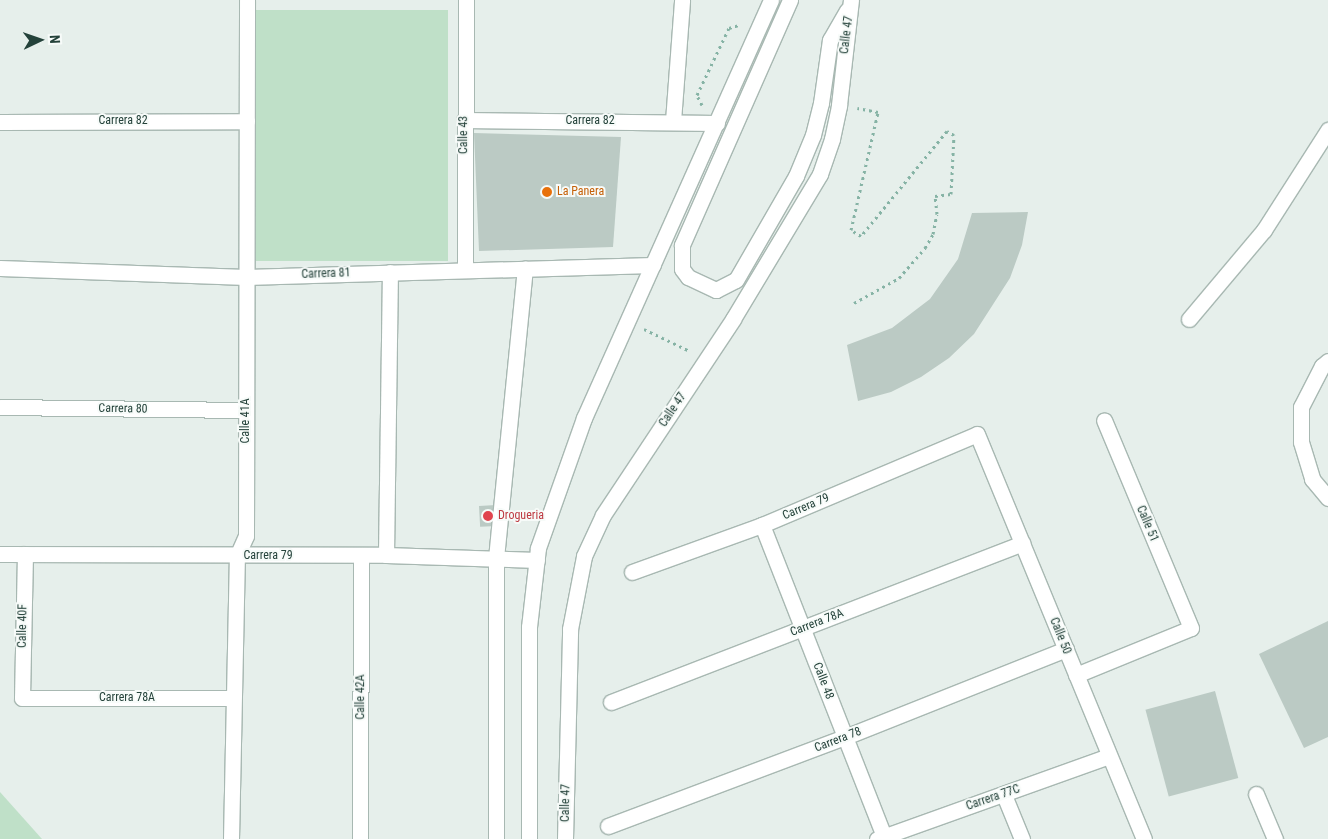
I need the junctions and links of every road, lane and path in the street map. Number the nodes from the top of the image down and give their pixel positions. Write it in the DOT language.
graph roads {
  1 [pos="247,0"];
  2 [pos="466,0"];
  3 [pos="682,0"];
  4 [pos="771,0"];
  5 [pos="790,0"];
  6 [pos="850,3"];
  7 [pos="744,18"];
  8 [pos="839,104"];
  9 [pos="464,120"];
  10 [pos="247,121"];
  11 [pos="673,121"];
  12 [pos="0,122"];
  13 [pos="698,122"];
  14 [pos="717,123"];
  15 [pos="1328,130"];
  16 [pos="653,266"];
  17 [pos="0,268"];
  18 [pos="525,268"];
  19 [pos="464,270"];
  20 [pos="390,272"];
  21 [pos="246,277"];
  22 [pos="854,303"];
  23 [pos="1189,318"];
  24 [pos="628,321"];
  25 [pos="707,359"];
  26 [pos="1328,361"];
  27 [pos="0,407"];
  28 [pos="246,410"];
  29 [pos="1104,420"];
  30 [pos="977,434"];
  31 [pos="1328,498"];
  32 [pos="762,525"];
  33 [pos="1022,543"];
  34 [pos="0,554"];
  35 [pos="25,554"];
  36 [pos="386,555"];
  37 [pos="237,556"];
  38 [pos="361,556"];
  39 [pos="496,558"];
  40 [pos="537,560"];
  41 [pos="632,572"];
  42 [pos="803,629"];
  43 [pos="1066,649"];
  44 [pos="1076,675"];
  45 [pos="22,698"];
  46 [pos="232,698"];
  47 [pos="611,702"];
  48 [pos="845,738"];
  49 [pos="1109,756"];
  50 [pos="1256,794"];
  51 [pos="1004,795"];
  52 [pos="608,826"];
  53 [pos="880,838"];
  54 [pos="232,839"];
  55 [pos="360,839"];
  56 [pos="496,839"];
  57 [pos="529,839"];
  58 [pos="565,839"];
  59 [pos="1022,839"];
  60 [pos="1144,839"];
  61 [pos="1275,839"];
  1 -- 10 [label="street, Calle 41A"];
  2 -- 9 [label="street, Calle 43"];
  3 -- 11 [label="street"];
  4 -- 14 [label="street"];
  5 -- 6 [label="street"];
  6 -- 8 [label="street, Calle 47"];
  7 -- 13 [label="path"];
  8 -- 22 [label="path"];
  8 -- 25 [label="street, Calle 47"];
  9 -- 11 [label="street, Carrera 82"];
  9 -- 19 [label="street, Calle 43"];
  10 -- 12 [label="street, Carrera 82"];
  10 -- 21 [label="street, Calle 41A"];
  11 -- 13 [label="street, Carrera 82"];
  13 -- 14 [label="street, Carrera 82"];
  14 -- 16 [label="street"];
  15 -- 23 [label="street"];
  16 -- 18 [label="street, Carrera 81"];
  16 -- 24 [label="street"];
  17 -- 21 [label="street, Carrera 81"];
  18 -- 19 [label="street, Carrera 81"];
  18 -- 39 [label="street"];
  19 -- 20 [label="street, Carrera 81"];
  20 -- 21 [label="street, Carrera 81"];
  20 -- 36 [label="street"];
  21 -- 28 [label="street, Calle 41A"];
  24 -- 25 [label="path"];
  24 -- 40 [label="street"];
  25 -- 58 [label="street, Calle 47"];
  26 -- 31 [label="street"];
  27 -- 28 [label="street, Carrera 80"];
  28 -- 37 [label="street, Calle 41A"];
  29 -- 44 [label="street, Calle 51"];
  30 -- 32 [label="street, Carrera 79"];
  30 -- 33 [label="street, Calle 50"];
  32 -- 41 [label="street, Carrera 79"];
  32 -- 42 [label="street, Calle 48"];
  33 -- 42 [label="street, Carrera 78A"];
  33 -- 43 [label="street, Calle 50"];
  34 -- 35 [label="street, Carrera 79"];
  35 -- 37 [label="street, Carrera 79"];
  35 -- 45 [label="street, Calle 40F"];
  36 -- 38 [label="street, Carrera 79"];
  36 -- 39 [label="street, Carrera 79"];
  37 -- 38 [label="street, Carrera 79"];
  37 -- 46 [label="street, Calle 41A"];
  38 -- 55 [label="street, Calle 42A"];
  39 -- 40 [label="street, Carrera 79"];
  39 -- 56 [label="street"];
  40 -- 57 [label="street"];
  42 -- 47 [label="street, Carrera 78A"];
  42 -- 48 [label="street, Calle 48"];
  43 -- 44 [label="street, Calle 50"];
  43 -- 48 [label="street, Carrera 78"];
  44 -- 49 [label="street, Calle 50"];
  45 -- 46 [label="street, Carrera 78A"];
  46 -- 54 [label="street, Calle 41A"];
  48 -- 52 [label="street, Carrera 78"];
  48 -- 53 [label="street, Calle 48"];
  49 -- 51 [label="street, Carrera 77C"];
  49 -- 60 [label="street, Calle 50"];
  50 -- 61 [label="street"];
  51 -- 53 [label="street, Carrera 77C"];
  51 -- 59 [label="street"];
}
